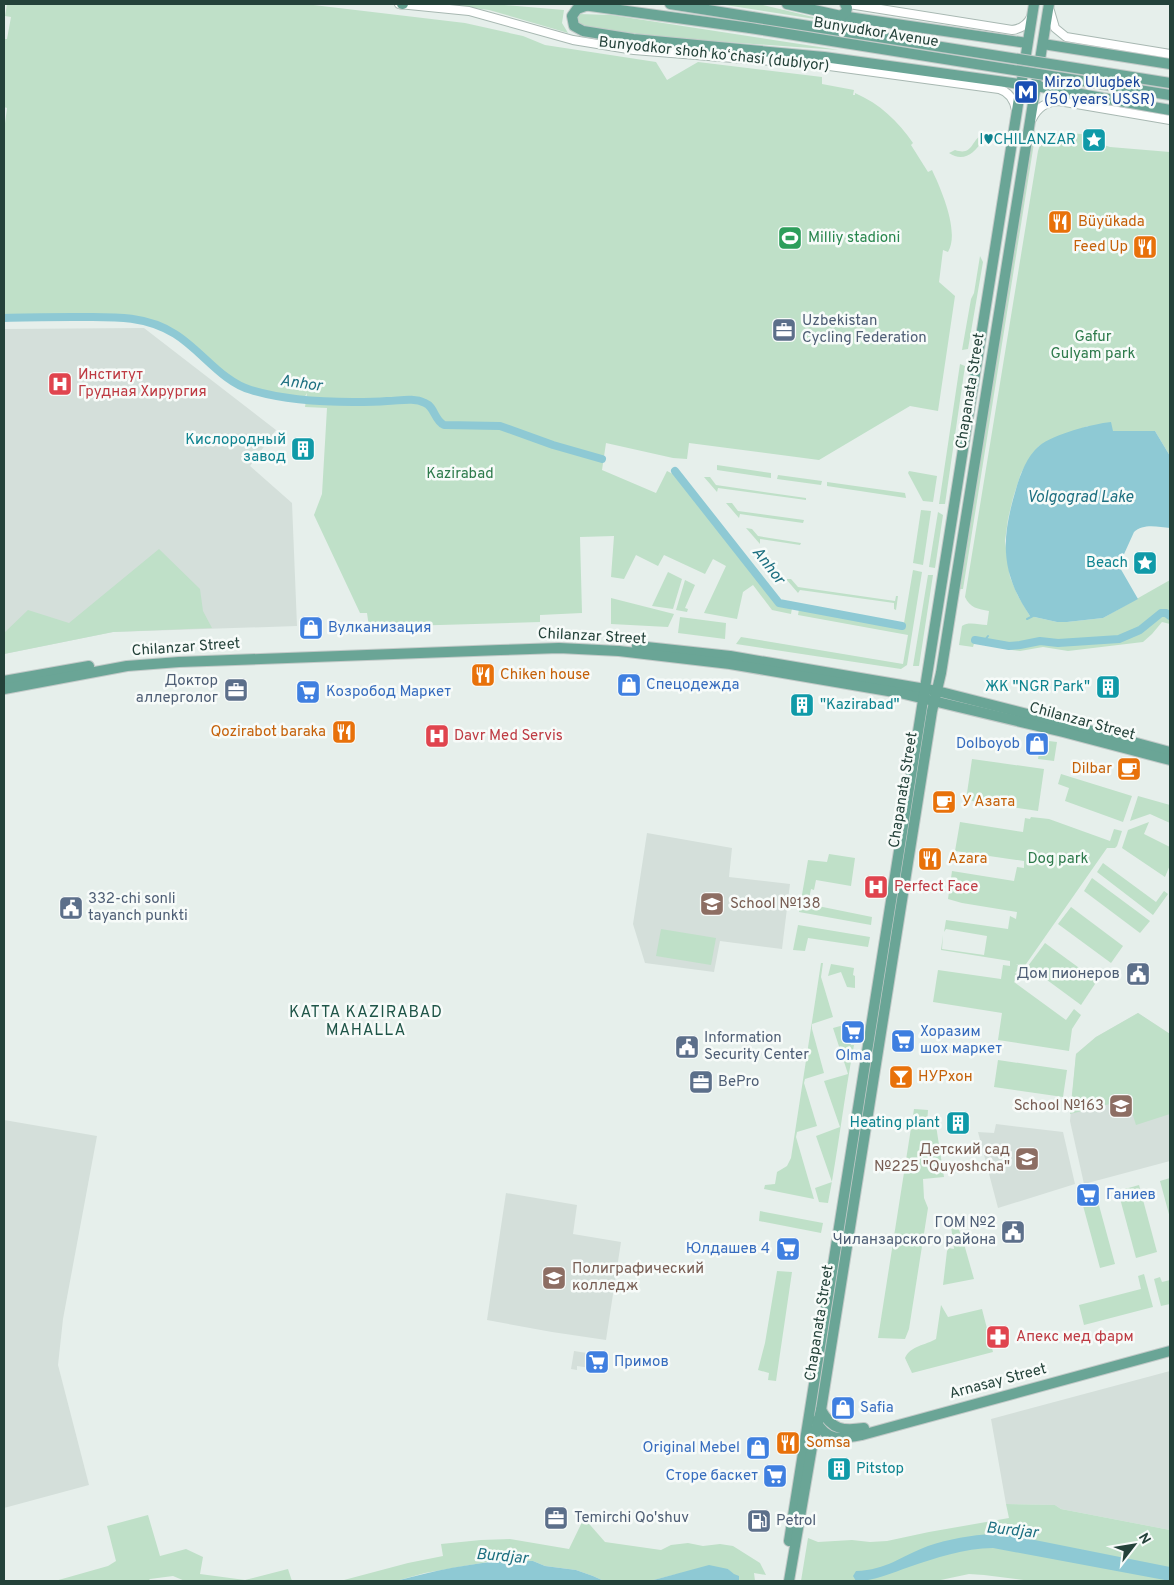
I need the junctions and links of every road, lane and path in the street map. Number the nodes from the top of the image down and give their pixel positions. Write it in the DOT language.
graph roads {
  1 [pos="402,4"];
  2 [pos="582,4"];
  3 [pos="670,4"];
  4 [pos="787,4"];
  5 [pos="845,4"];
  6 [pos="849,4"];
  7 [pos="1049,5"];
  8 [pos="1033,8"];
  9 [pos="841,16"];
  10 [pos="1027,43"];
  11 [pos="1043,44"];
  12 [pos="1170,54"];
  13 [pos="1170,64"];
  14 [pos="1170,83"];
  15 [pos="1020,84"];
  16 [pos="1036,86"];
  17 [pos="1170,95"];
  18 [pos="1170,110"];
  19 [pos="1016,113"];
  20 [pos="1170,120"];
  21 [pos="1029,125"];
  22 [pos="940,585"];
  23 [pos="955,587"];
  24 [pos="328,653"];
  25 [pos="4,681"];
  26 [pos="4,689"];
  27 [pos="924,694"];
  28 [pos="936,696"];
  29 [pos="1170,752"];
  30 [pos="1170,760"];
  31 [pos="897,898"];
  32 [pos="1170,1345"];
  33 [pos="1170,1351"];
  34 [pos="1089,1370"];
  35 [pos="816,1409"];
  36 [pos="818,1424"];
  37 [pos="848,1430"];
  38 [pos="833,1437"];
  39 [pos="808,1449"];
  40 [pos="788,1569"];
  41 [pos="783,1581"];
  42 [pos="789,1581"];
  1 -- 19 [label="street, Bunyodkor shoh koʻchasi (dublyor)"];
  2 -- 15 [label="main road"];
  2 -- 17 [label="main road, Bunyudkor Avenue, bridge"];
  3 -- 14 [label="main road, Bunyudkor Avenue, bridge"];
  4 -- 9 [label="main road"];
  5 -- 9 [label="main road"];
  6 -- 8 [label="street"];
  7 -- 11 [label="main road, Chapanata Street"];
  7 -- 12 [label="street"];
  8 -- 10 [label="main road, Chapanata Street"];
  9 -- 10 [label="main road"];
  10 -- 15 [label="main road, Chapanata Street"];
  11 -- 13 [label="main road"];
  11 -- 16 [label="main road, Chapanata Street"];
  15 -- 19 [label="main road, Chapanata Street"];
  16 -- 18 [label="main road"];
  16 -- 21 [label="main road, Chapanata Street"];
  19 -- 22 [label="main road, Chapanata Street"];
  20 -- 21 [label="street"];
  21 -- 23 [label="main road, Chapanata Street"];
  22 -- 23 [label="main road"];
  22 -- 27 [label="main road, Chapanata Street"];
  23 -- 28 [label="main road, Chapanata Street"];
  24 -- 25 [label="main road, Chilanzar Street"];
  24 -- 26 [label="main road, Chilanzar Street"];
  24 -- 27 [label="main road, Chilanzar Street"];
  27 -- 28 [label="main road, Chilanzar Street"];
  27 -- 31 [label="main road, Chapanata Street"];
  28 -- 29 [label="main road, Chilanzar Street"];
  28 -- 30 [label="main road, Chilanzar Street"];
  28 -- 31 [label="main road, Chapanata Street"];
  31 -- 35 [label="main road, Chapanata Street"];
  32 -- 34 [label="main road, Arnasay Street"];
  33 -- 34 [label="main road, Arnasay Street"];
  34 -- 37 [label="main road, Arnasay Street"];
  34 -- 38 [label="main road, Arnasay Street"];
  35 -- 36 [label="main road"];
  35 -- 37 [label="main road"];
  35 -- 39 [label="main road, Chapanata Street"];
  36 -- 38 [label="main road"];
  36 -- 39 [label="main road, Chapanata Street"];
  37 -- 38 [label="main road, Arnasay Street"];
  38 -- 39 [label="main road, Arnasay Street"];
  39 -- 40 [label="main road, Chapanata Street"];
  40 -- 41 [label="main road, Chapanata Street"];
  40 -- 42 [label="main road, Chapanata Street"];
}
